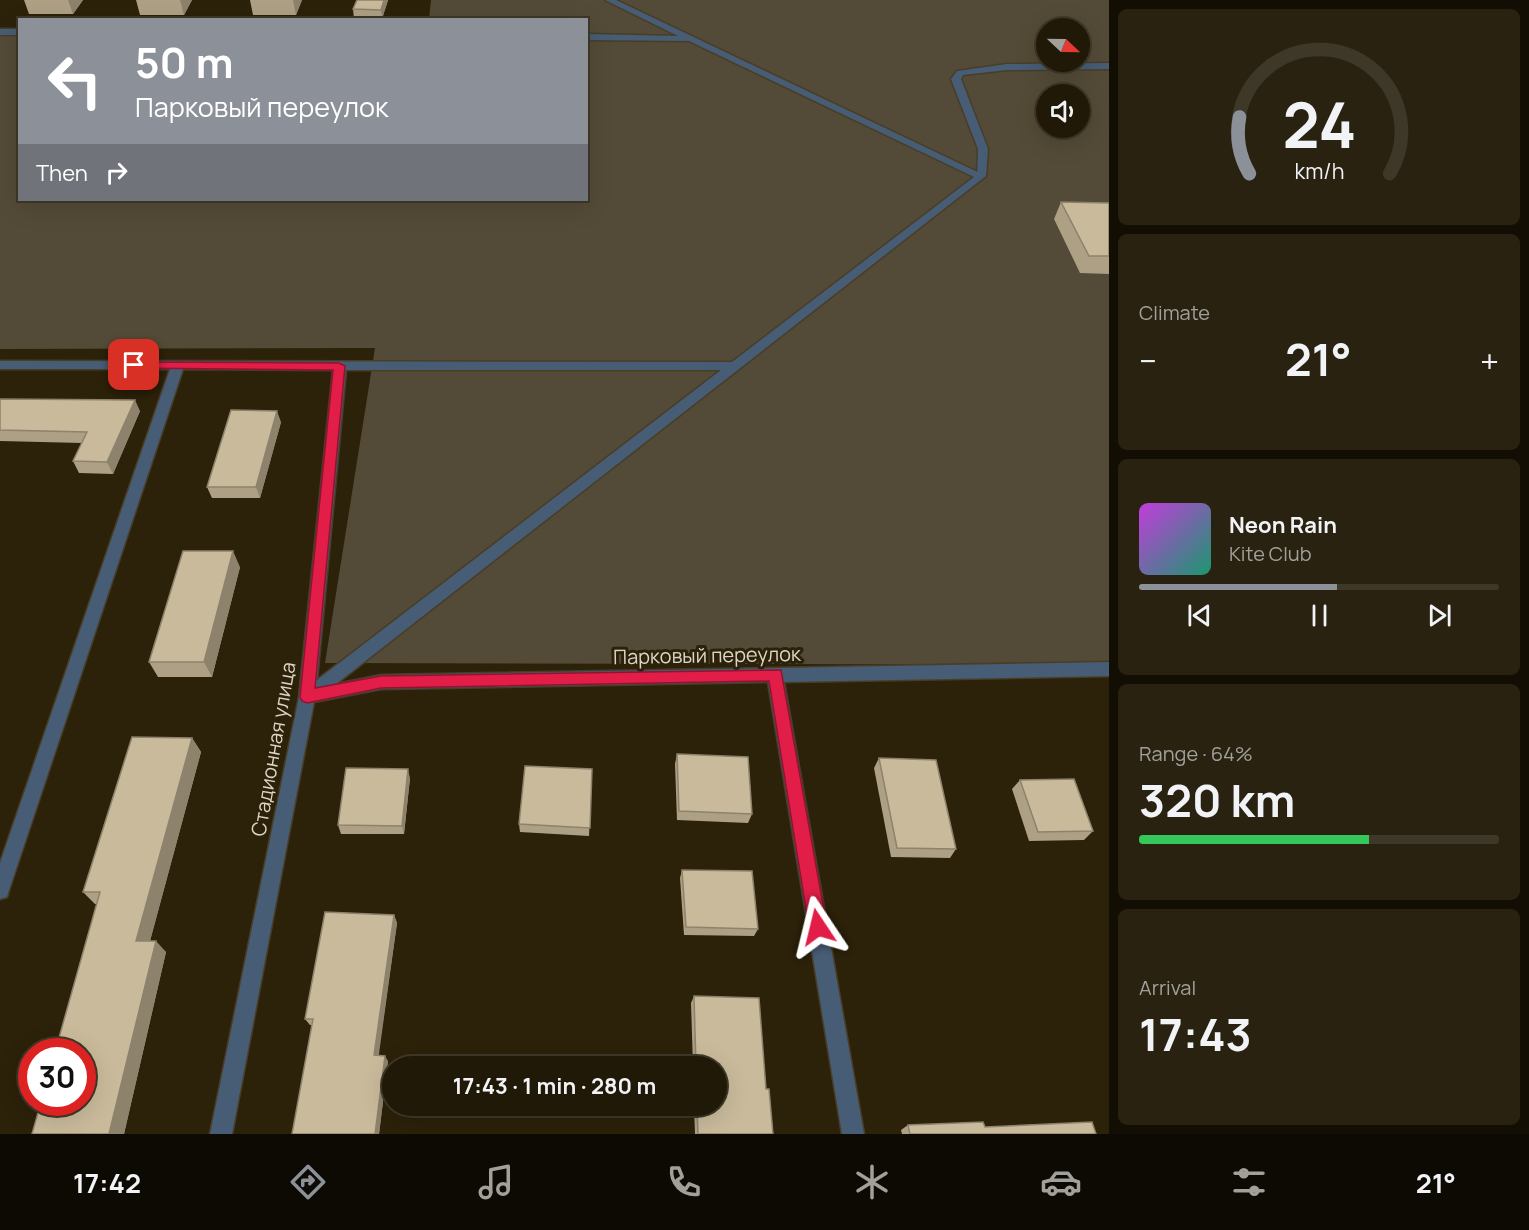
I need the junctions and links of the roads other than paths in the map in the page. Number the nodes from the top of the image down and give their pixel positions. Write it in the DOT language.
graph roads {
  1 [pos="609,0"];
  2 [pos="0,32"];
  3 [pos="18,32"];
  4 [pos="588,37"];
  5 [pos="693,39"];
  6 [pos="1109,66"];
  7 [pos="981,176"];
  8 [pos="0,365"];
  9 [pos="178,366"];
  10 [pos="339,366"];
  11 [pos="732,366"];
  12 [pos="1109,669"];
  13 [pos="775,675"];
  14 [pos="307,697"];
  15 [pos="0,890"];
  16 [pos="221,1134"];
  17 [pos="853,1134"];
  1 -- 5 [label="street"];
  2 -- 3 [label="street"];
  4 -- 5 [label="street"];
  5 -- 7 [label="street"];
  6 -- 7 [label="street"];
  7 -- 11 [label="street"];
  8 -- 9 [label="street"];
  9 -- 10 [label="street"];
  9 -- 15 [label="street"];
  10 -- 11 [label="street"];
  10 -- 14 [label="street, Стадионная улица"];
  11 -- 14 [label="street"];
  12 -- 13 [label="street, Парковый переулок"];
  13 -- 14 [label="street, Парковый переулок"];
  13 -- 17 [label="street"];
  14 -- 16 [label="street, Стадионная улица"];
}
